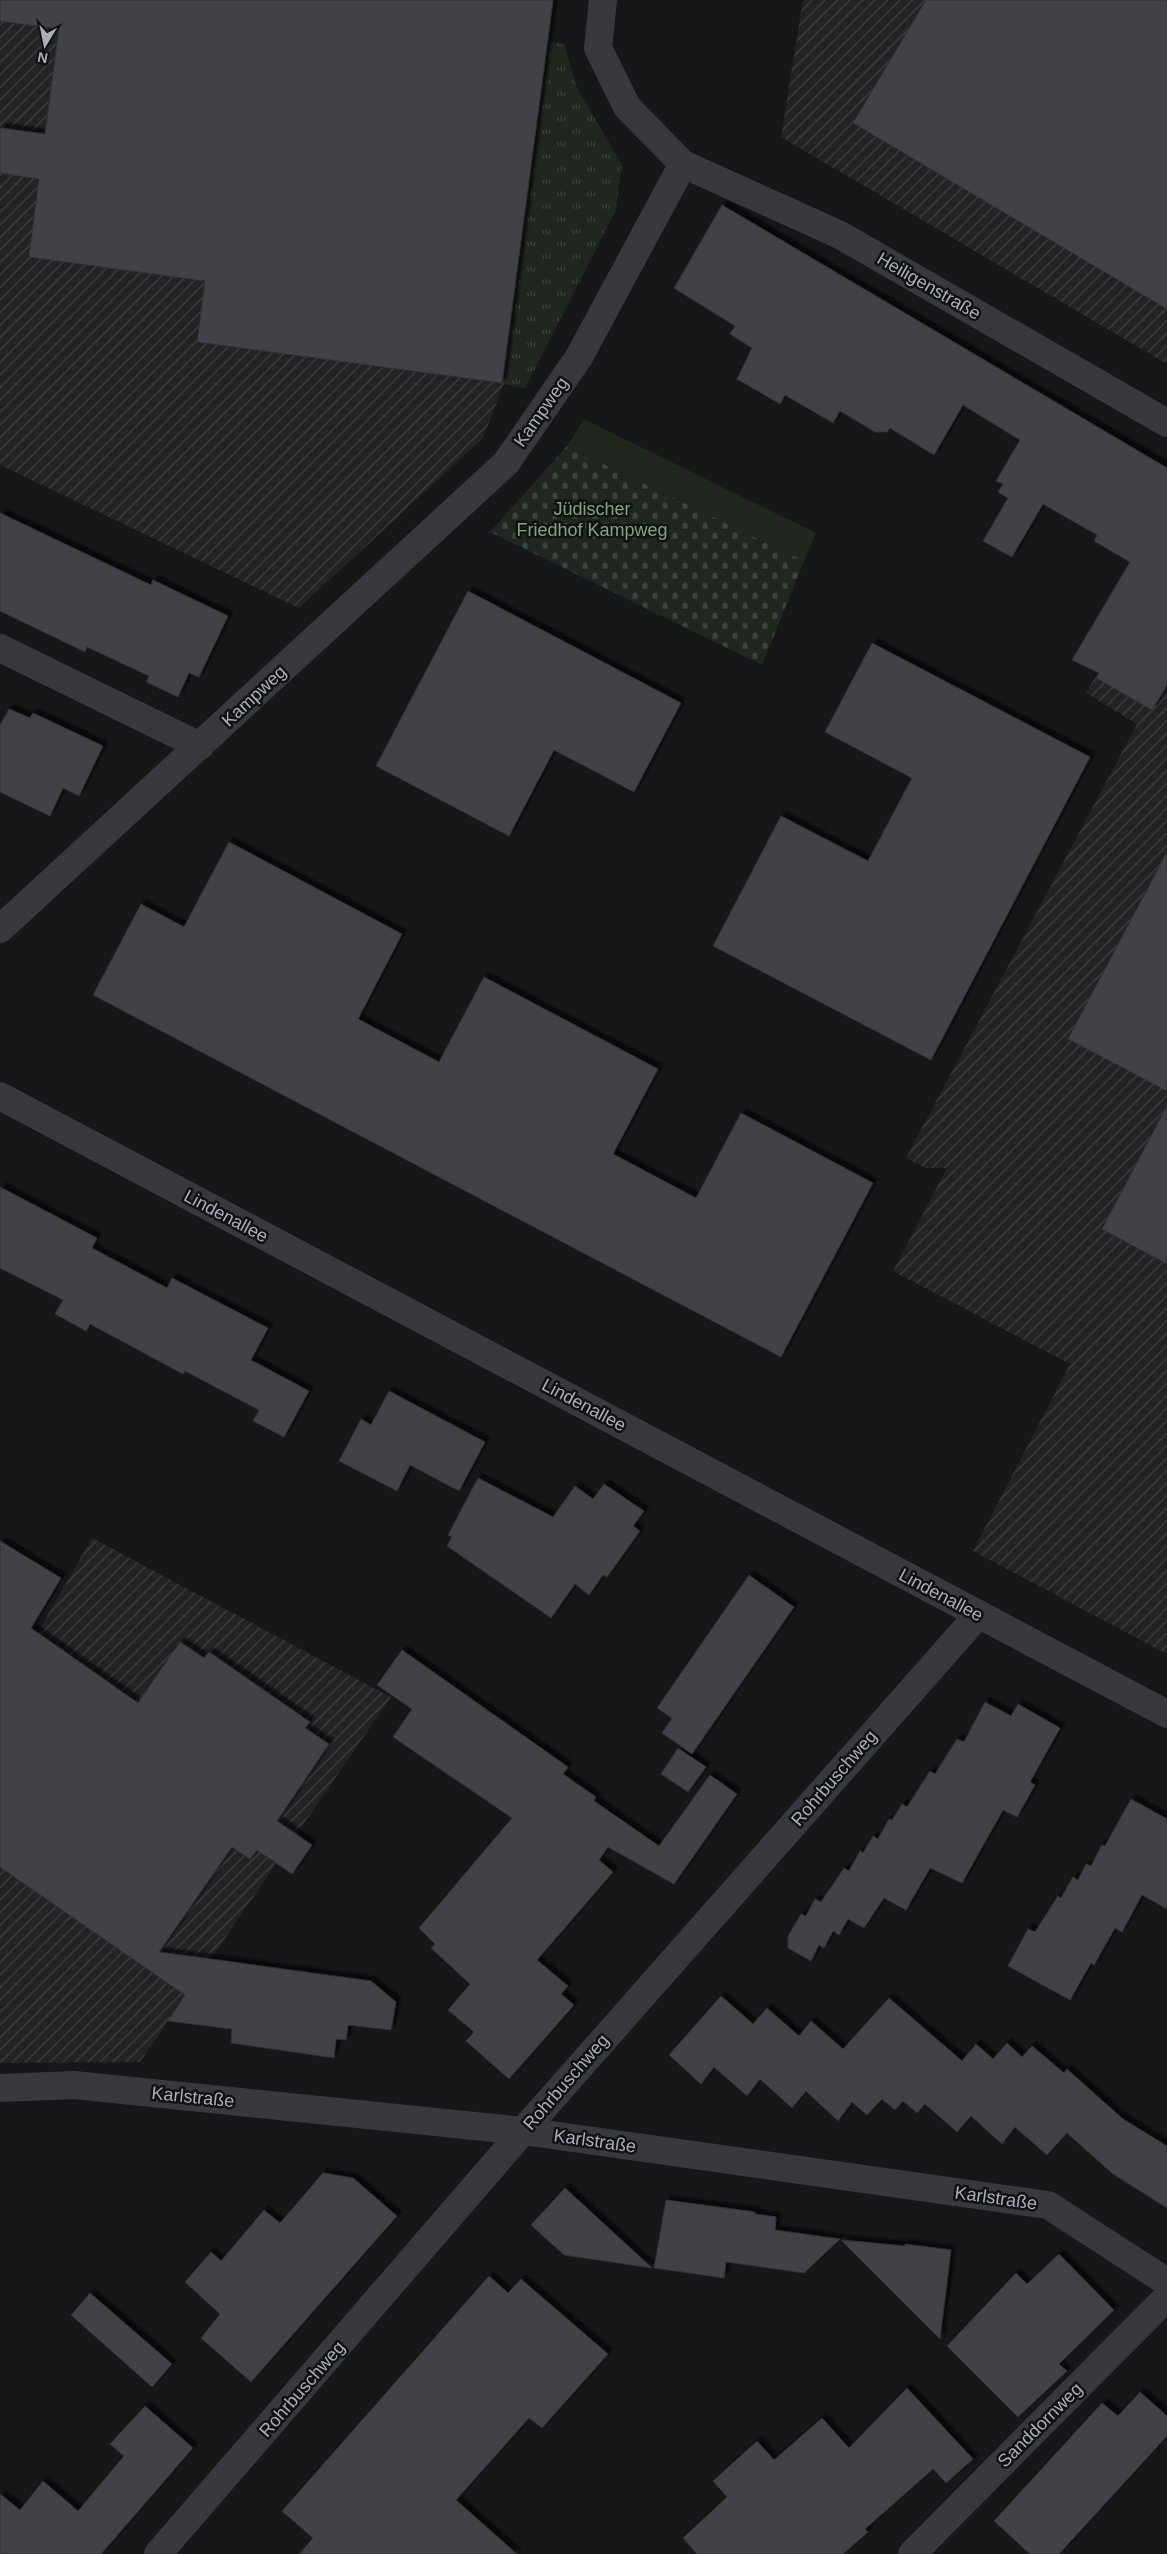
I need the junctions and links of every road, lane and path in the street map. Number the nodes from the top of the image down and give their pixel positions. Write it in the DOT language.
graph roads {
  1 [pos="604,0"];
  2 [pos="682,164"];
  3 [pos="1167,422"];
  4 [pos="0,648"];
  5 [pos="200,746"];
  6 [pos="0,929"];
  7 [pos="0,1096"];
  8 [pos="979,1614"];
  9 [pos="1167,1714"];
  10 [pos="0,2088"];
  11 [pos="523,2131"];
  12 [pos="1167,2282"];
  13 [pos="1167,2296"];
  14 [pos="158,2554"];
  15 [pos="912,2554"];
  1 -- 2 [label="street"];
  2 -- 3 [label="street, Heiligenstraße"];
  2 -- 5 [label="street, Kampweg"];
  4 -- 5 [label="street"];
  5 -- 6 [label="street, Kampweg"];
  7 -- 8 [label="street, Lindenallee"];
  8 -- 9 [label="street, Lindenallee"];
  8 -- 11 [label="street, Rohrbuschweg"];
  10 -- 11 [label="street, Karlstraße"];
  11 -- 12 [label="street, Karlstraße"];
  11 -- 14 [label="street, Rohrbuschweg"];
  13 -- 15 [label="street, Sanddornweg"];
}
